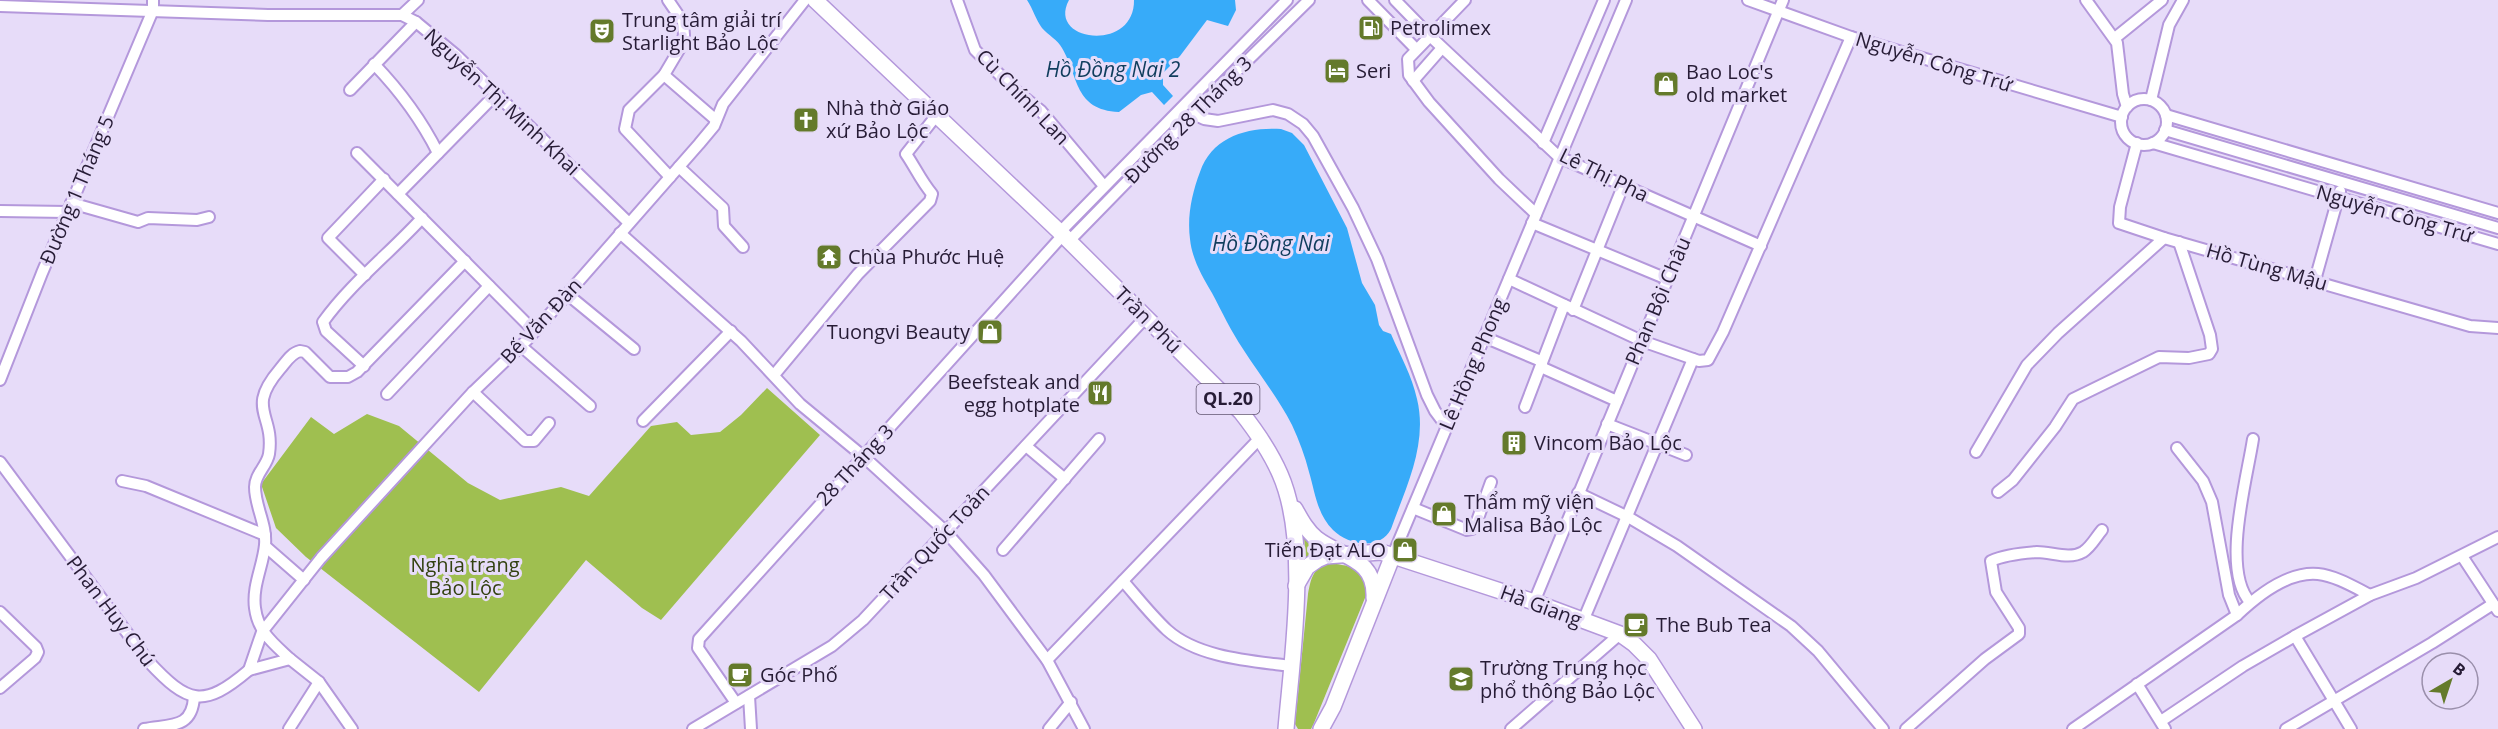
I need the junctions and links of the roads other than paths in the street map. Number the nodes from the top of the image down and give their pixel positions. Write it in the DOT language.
graph roads {
  1 [pos="418,0"];
  2 [pos="668,0"];
  3 [pos="806,0"];
  4 [pos="815,0"];
  5 [pos="957,0"];
  6 [pos="1287,0"];
  7 [pos="1309,0"];
  8 [pos="1368,0"];
  9 [pos="1395,0"];
  10 [pos="1464,0"];
  11 [pos="1605,0"];
  12 [pos="1626,0"];
  13 [pos="1748,0"];
  14 [pos="1783,0"];
  15 [pos="2086,0"];
  16 [pos="2162,0"];
  17 [pos="2183,0"];
  18 [pos="153,5"];
  19 [pos="0,6"];
  20 [pos="1779,11"];
  21 [pos="402,15"];
  22 [pos="416,22"];
  23 [pos="1256,31"];
  24 [pos="1430,36"];
  25 [pos="1851,37"];
  26 [pos="2115,38"];
  27 [pos="1266,41"];
  28 [pos="1442,48"];
  29 [pos="1416,49"];
  30 [pos="374,64"];
  31 [pos="664,75"];
  32 [pos="1413,81"];
  33 [pos="350,90"];
  34 [pos="497,93"];
  35 [pos="2151,100"];
  36 [pos="2124,112"];
  37 [pos="1192,114"];
  38 [pos="936,116"];
  39 [pos="2166,116"];
  40 [pos="716,120"];
  41 [pos="2165,130"];
  42 [pos="1543,143"];
  43 [pos="2137,143"];
  44 [pos="2153,143"];
  45 [pos="357,153"];
  46 [pos="438,153"];
  47 [pos="1559,157"];
  48 [pos="679,167"];
  49 [pos="2346,168"];
  50 [pos="670,177"];
  51 [pos="384,179"];
  52 [pos="2342,183"];
  53 [pos="1104,186"];
  54 [pos="1623,186"];
  55 [pos="398,194"];
  56 [pos="2338,198"];
  57 [pos="69,207"];
  58 [pos="0,211"];
  59 [pos="2498,213"];
  60 [pos="1694,216"];
  61 [pos="209,218"];
  62 [pos="422,218"];
  63 [pos="1534,218"];
  64 [pos="629,223"];
  65 [pos="2498,228"];
  66 [pos="620,233"];
  67 [pos="1064,236"];
  68 [pos="2164,238"];
  69 [pos="2179,242"];
  70 [pos="2498,244"];
  71 [pos="1761,246"];
  72 [pos="743,247"];
  73 [pos="1596,249"];
  74 [pos="465,261"];
  75 [pos="365,275"];
  76 [pos="1509,279"];
  77 [pos="1667,279"];
  78 [pos="2315,280"];
  79 [pos="489,286"];
  80 [pos="567,294"];
  81 [pos="1569,307"];
  82 [pos="1146,317"];
  83 [pos="2497,326"];
  84 [pos="534,331"];
  85 [pos="731,332"];
  86 [pos="1485,337"];
  87 [pos="1642,341"];
  88 [pos="521,346"];
  89 [pos="634,349"];
  90 [pos="1693,359"];
  91 [pos="1541,361"];
  92 [pos="364,366"];
  93 [pos="774,375"];
  94 [pos="0,380"];
  95 [pos="473,392"];
  96 [pos="387,394"];
  97 [pos="1617,401"];
  98 [pos="590,406"];
  99 [pos="1525,407"];
  100 [pos="643,421"];
  101 [pos="549,423"];
  102 [pos="1607,424"];
  103 [pos="1447,427"];
  104 [pos="1261,436"];
  105 [pos="1099,439"];
  106 [pos="2253,439"];
  107 [pos="1658,445"];
  108 [pos="1026,446"];
  109 [pos="2176,448"];
  110 [pos="1976,452"];
  111 [pos="1686,455"];
  112 [pos="864,457"];
  113 [pos="0,462"];
  114 [pos="1065,480"];
  115 [pos="122,481"];
  116 [pos="1491,482"];
  117 [pos="1998,492"];
  118 [pos="1578,493"];
  119 [pos="1288,496"];
  120 [pos="1413,508"];
  121 [pos="1629,517"];
  122 [pos="2102,530"];
  123 [pos="945,531"];
  124 [pos="2498,537"];
  125 [pos="265,540"];
  126 [pos="1003,550"];
  127 [pos="1344,553"];
  128 [pos="1393,555"];
  129 [pos="2462,556"];
  130 [pos="304,580"];
  131 [pos="1123,581"];
  132 [pos="1296,586"];
  133 [pos="2370,595"];
  134 [pos="1374,601"];
  135 [pos="1534,602"];
  136 [pos="2250,602"];
  137 [pos="2495,608"];
  138 [pos="0,612"];
  139 [pos="2237,615"];
  140 [pos="1583,621"];
  141 [pos="262,632"];
  142 [pos="1620,634"];
  143 [pos="2295,636"];
  144 [pos="290,659"];
  145 [pos="1047,660"];
  146 [pos="1291,666"];
  147 [pos="249,670"];
  148 [pos="319,682"];
  149 [pos="2137,684"];
  150 [pos="0,688"];
  151 [pos="749,696"];
  152 [pos="194,697"];
  153 [pos="2333,701"];
  154 [pos="1071,702"];
  155 [pos="736,703"];
  156 [pos="2163,725"];
  157 [pos="1287,728"];
  158 [pos="144,729"];
  159 [pos="289,729"];
  160 [pos="352,729"];
  161 [pos="693,729"];
  162 [pos="751,729"];
  163 [pos="1050,729"];
  164 [pos="1084,729"];
  165 [pos="1321,729"];
  166 [pos="1511,729"];
  167 [pos="1694,729"];
  168 [pos="1883,729"];
  169 [pos="1906,729"];
  170 [pos="2074,729"];
  171 [pos="2286,729"];
  172 [pos="2352,729"];
  1 -- 21 [label="street"];
  2 -- 31 [label="street"];
  3 -- 40 [label="street, Bế Văn Đàn"];
  4 -- 38 [label="highway, Trần Phú / QL.20"];
  5 -- 53 [label="street, Cù Chính Lan"];
  6 -- 23 [label="street, Đường 28 Tháng 3"];
  7 -- 27 [label="street, Đường 28 Tháng 3"];
  8 -- 29 [label="street"];
  9 -- 24 [label="street, Lê Thị Pha"];
  10 -- 24 [label="street"];
  11 -- 42 [label="street"];
  12 -- 47 [label="street, Lê Hồng Phong"];
  13 -- 20 [label="street, Nguyễn Công Trứ"];
  14 -- 20 [label="street, Phan Bội Châu"];
  15 -- 26 [label="street"];
  16 -- 26 [label="street"];
  17 -- 35 [label="street"];
  18 -- 19 [label="street, Nguyễn Thị Minh Khai"];
  18 -- 21 [label="street, Nguyễn Thị Minh Khai"];
  18 -- 57 [label="street, Đường 1 Tháng 5"];
  20 -- 25 [label="street, Nguyễn Công Trứ"];
  20 -- 60 [label="street, Phan Bội Châu"];
  21 -- 22 [label="street, Nguyễn Thị Minh Khai"];
  22 -- 30 [label="street"];
  22 -- 34 [label="street, Nguyễn Thị Minh Khai"];
  23 -- 27 [label="street"];
  23 -- 53 [label="street, Đường 28 Tháng 3"];
  24 -- 28 [label="street, Lê Thị Pha"];
  24 -- 29 [label="street"];
  25 -- 36 [label="street, Nguyễn Công Trứ"];
  25 -- 71 [label="street"];
  26 -- 36 [label="street"];
  27 -- 37 [label="street, Đường 28 Tháng 3"];
  28 -- 32 [label="street"];
  28 -- 42 [label="street, Lê Thị Pha"];
  29 -- 32 [label="street"];
  30 -- 33 [label="street"];
  30 -- 46 [label="street"];
  31 -- 40 [label="street"];
  31 -- 50 [label="street"];
  32 -- 63 [label="street"];
  34 -- 46 [label="street"];
  34 -- 64 [label="street, Nguyễn Thị Minh Khai"];
  35 -- 36 [label="street"];
  35 -- 39 [label="street"];
  36 -- 43 [label="street"];
  37 -- 67 [label="street, Đường 28 Tháng 3"];
  37 -- 103 [label="street"];
  38 -- 67 [label="highway, Trần Phú / QL.20"];
  38 -- 93 [label="street"];
  39 -- 41 [label="street"];
  39 -- 49 [label="street, Nguyễn Công Trứ"];
  40 -- 48 [label="street, Bế Văn Đàn"];
  41 -- 44 [label="street"];
  41 -- 52 [label="street, Nguyễn Công Trứ"];
  42 -- 47 [label="street, Lê Thị Pha"];
  43 -- 44 [label="street"];
  43 -- 68 [label="street, Hồ Tùng Mậu"];
  44 -- 56 [label="street, Nguyễn Công Trứ"];
  45 -- 51 [label="street"];
  46 -- 55 [label="street"];
  47 -- 54 [label="street, Lê Thị Pha"];
  47 -- 63 [label="street, Lê Hồng Phong"];
  48 -- 50 [label="street, Bế Văn Đàn"];
  48 -- 72 [label="street"];
  49 -- 52 [label="street"];
  49 -- 59 [label="street, Nguyễn Công Trứ"];
  50 -- 64 [label="street, Bế Văn Đàn"];
  51 -- 55 [label="street"];
  51 -- 75 [label="street"];
  52 -- 56 [label="street"];
  52 -- 65 [label="street, Nguyễn Công Trứ"];
  53 -- 67 [label="street, Đường 28 Tháng 3"];
  54 -- 60 [label="street, Lê Thị Pha"];
  54 -- 73 [label="street"];
  55 -- 62 [label="street"];
  56 -- 70 [label="street, Nguyễn Công Trứ"];
  56 -- 78 [label="street"];
  57 -- 58 [label="street"];
  57 -- 61 [label="street"];
  57 -- 94 [label="street, Đường 1 Tháng 5"];
  60 -- 71 [label="street, Lê Thị Pha"];
  60 -- 77 [label="street, Phan Bội Châu"];
  62 -- 74 [label="street"];
  62 -- 75 [label="street"];
  63 -- 73 [label="street"];
  63 -- 76 [label="street, Lê Hồng Phong"];
  64 -- 66 [label="street, Bế Văn Đàn"];
  66 -- 80 [label="street, Bế Văn Đàn"];
  66 -- 85 [label="street"];
  67 -- 82 [label="highway, Trần Phú / QL.20"];
  67 -- 112 [label="street, 28 Tháng 3"];
  68 -- 69 [label="street, Hồ Tùng Mậu"];
  68 -- 110 [label="street"];
  69 -- 78 [label="street, Hồ Tùng Mậu"];
  69 -- 117 [label="street"];
  71 -- 90 [label="street"];
  73 -- 77 [label="street"];
  73 -- 81 [label="street"];
  74 -- 79 [label="street"];
  74 -- 92 [label="street"];
  75 -- 92 [label="street"];
  76 -- 81 [label="street"];
  76 -- 86 [label="street, Lê Hồng Phong"];
  77 -- 87 [label="street, Phan Bội Châu"];
  78 -- 83 [label="street, Hồ Tùng Mậu"];
  79 -- 84 [label="street"];
  79 -- 96 [label="street"];
  80 -- 84 [label="street, Bế Văn Đàn"];
  80 -- 89 [label="street"];
  81 -- 87 [label="street"];
  81 -- 91 [label="street"];
  82 -- 104 [label="highway, Trần Phú / QL.20"];
  82 -- 108 [label="street, Trần Quốc Toản"];
  84 -- 88 [label="street, Bế Văn Đàn"];
  85 -- 93 [label="street"];
  85 -- 100 [label="street"];
  86 -- 91 [label="street"];
  86 -- 103 [label="street, Lê Hồng Phong"];
  87 -- 90 [label="street"];
  87 -- 97 [label="street, Phan Bội Châu"];
  88 -- 95 [label="street, Bế Văn Đàn"];
  88 -- 98 [label="street"];
  90 -- 107 [label="street"];
  91 -- 97 [label="street"];
  91 -- 99 [label="street"];
  92 -- 125 [label="street"];
  93 -- 112 [label="street"];
  95 -- 101 [label="street"];
  95 -- 130 [label="street, Bế Văn Đàn"];
  97 -- 102 [label="street, Phan Bội Châu"];
  102 -- 107 [label="street"];
  102 -- 118 [label="street, Phan Bội Châu"];
  103 -- 120 [label="street, Lê Hồng Phong"];
  104 -- 119 [label="highway, Trần Phú / QL.20"];
  104 -- 131 [label="street"];
  105 -- 114 [label="street"];
  106 -- 136 [label="street"];
  107 -- 111 [label="street"];
  107 -- 121 [label="street"];
  108 -- 114 [label="street"];
  108 -- 123 [label="street, Trần Quốc Toản"];
  109 -- 139 [label="street"];
  112 -- 123 [label="street"];
  112 -- 155 [label="street, 28 Tháng 3"];
  113 -- 152 [label="street, Phan Huy Chú"];
  114 -- 126 [label="street"];
  115 -- 125 [label="street"];
  116 -- 120 [label="street"];
  118 -- 121 [label="street"];
  118 -- 135 [label="street, Phan Bội Châu"];
  119 -- 127 [label="highway, QL.20"];
  119 -- 132 [label="highway, Trần Phú / QL.20"];
  120 -- 128 [label="street, Lê Hồng Phong"];
  121 -- 140 [label="street"];
  121 -- 168 [label="street"];
  122 -- 169 [label="street"];
  123 -- 145 [label="street"];
  123 -- 151 [label="street, Trần Quốc Toản"];
  124 -- 129 [label="street"];
  125 -- 130 [label="street"];
  125 -- 141 [label="street"];
  127 -- 128 [label="highway, Hà Giang"];
  127 -- 132 [label="highway, Hà Giang"];
  127 -- 134 [label="highway, QL.20"];
  128 -- 134 [label="highway, Lê Hồng Phong"];
  128 -- 135 [label="highway, Hà Giang"];
  129 -- 133 [label="street"];
  129 -- 137 [label="street"];
  130 -- 141 [label="street, Bế Văn Đàn"];
  131 -- 145 [label="street"];
  131 -- 146 [label="street"];
  132 -- 146 [label="highway, Trần Phú / QL.20"];
  133 -- 136 [label="street"];
  133 -- 143 [label="street"];
  134 -- 165 [label="highway, Lê Hồng Phong"];
  135 -- 140 [label="highway, Hà Giang"];
  136 -- 139 [label="street"];
  137 -- 153 [label="street"];
  138 -- 150 [label="street"];
  139 -- 149 [label="street"];
  140 -- 142 [label="highway, Hà Giang"];
  141 -- 144 [label="street"];
  141 -- 147 [label="street"];
  142 -- 166 [label="street"];
  142 -- 167 [label="highway, Hà Giang"];
  143 -- 153 [label="street"];
  143 -- 156 [label="street"];
  144 -- 147 [label="street"];
  144 -- 148 [label="street"];
  145 -- 154 [label="street"];
  146 -- 157 [label="highway, Trần Phú / QL.20"];
  147 -- 152 [label="street"];
  148 -- 159 [label="street"];
  148 -- 160 [label="street"];
  149 -- 156 [label="street"];
  149 -- 170 [label="street"];
  151 -- 155 [label="street, Trần Quốc Toản"];
  151 -- 162 [label="street"];
  152 -- 158 [label="street"];
  153 -- 171 [label="street"];
  153 -- 172 [label="street"];
  154 -- 163 [label="street"];
  154 -- 164 [label="street"];
  155 -- 161 [label="street, Trần Quốc Toản"];
}
